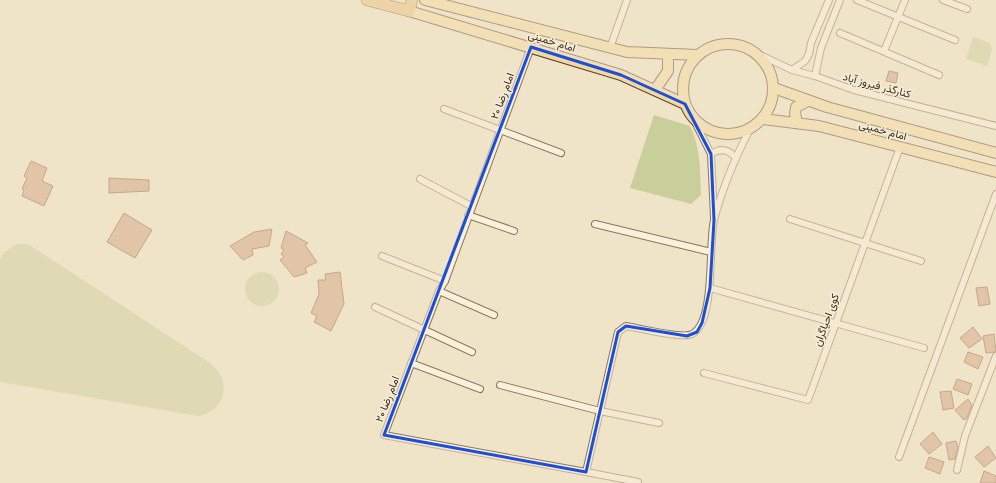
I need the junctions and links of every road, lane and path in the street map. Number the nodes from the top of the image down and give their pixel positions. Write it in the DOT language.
graph roads {
  1 [pos="367,0"];
  2 [pos="412,0"];
  3 [pos="425,0"];
  4 [pos="627,0"];
  5 [pos="829,0"];
  6 [pos="840,0"];
  7 [pos="857,0"];
  8 [pos="905,0"];
  9 [pos="943,0"];
  10 [pos="967,10"];
  11 [pos="409,11"];
  12 [pos="898,17"];
  13 [pos="840,33"];
  14 [pos="955,40"];
  15 [pos="531,47"];
  16 [pos="610,48"];
  17 [pos="884,51"];
  18 [pos="756,53"];
  19 [pos="668,54"];
  20 [pos="698,55"];
  21 [pos="792,70"];
  22 [pos="939,75"];
  23 [pos="815,76"];
  24 [pos="774,88"];
  25 [pos="655,90"];
  26 [pos="808,101"];
  27 [pos="685,104"];
  28 [pos="444,109"];
  29 [pos="693,118"];
  30 [pos="763,119"];
  31 [pos="797,122"];
  32 [pos="996,126"];
  33 [pos="750,129"];
  34 [pos="500,130"];
  35 [pos="900,147"];
  36 [pos="561,153"];
  37 [pos="996,153"];
  38 [pos="711,154"];
  39 [pos="735,157"];
  40 [pos="996,172"];
  41 [pos="420,179"];
  42 [pos="996,194"];
  43 [pos="471,206"];
  44 [pos="468,216"];
  45 [pos="790,219"];
  46 [pos="714,220"];
  47 [pos="595,224"];
  48 [pos="514,231"];
  49 [pos="865,243"];
  50 [pos="711,252"];
  51 [pos="382,256"];
  52 [pos="921,261"];
  53 [pos="445,281"];
  54 [pos="710,288"];
  55 [pos="439,291"];
  56 [pos="375,307"];
  57 [pos="494,315"];
  58 [pos="836,322"];
  59 [pos="424,329"];
  60 [pos="924,348"];
  61 [pos="472,352"];
  62 [pos="996,356"];
  63 [pos="411,363"];
  64 [pos="704,373"];
  65 [pos="500,386"];
  66 [pos="480,389"];
  67 [pos="600,411"];
  68 [pos="660,423"];
  69 [pos="898,458"];
  70 [pos="957,470"];
  71 [pos="586,472"];
  72 [pos="638,482"];
  1 -- 11 [label="highway"];
  2 -- 11 [label="highway"];
  3 -- 16 [label="main road, امام خمینی"];
  4 -- 16 [label="street"];
  5 -- 21 [label="street"];
  6 -- 23 [label="street"];
  7 -- 12 [label="street"];
  8 -- 12 [label="street"];
  9 -- 10 [label="street"];
  11 -- 15 [label="main road, امام خمینی"];
  12 -- 14 [label="street"];
  12 -- 17 [label="street"];
  13 -- 17 [label="street"];
  15 -- 25 [label="main road, امام خمینی"];
  15 -- 34 [label="street, امام رضا ۲۰"];
  16 -- 19 [label="main road, امام خمینی"];
  17 -- 22 [label="street"];
  18 -- 20 [label="main road"];
  18 -- 21 [label="street, کنارگذر فیروز آباد"];
  18 -- 24 [label="main road"];
  19 -- 20 [label="main road, امام خمینی"];
  19 -- 25 [label="main road"];
  20 -- 27 [label="main road"];
  21 -- 23 [label="street, کنارگذر فیروز آباد"];
  23 -- 32 [label="street, کنارگذر فیروز آباد"];
  24 -- 26 [label="main road, امام خمینی"];
  24 -- 30 [label="main road"];
  25 -- 27 [label="main road, امام خمینی"];
  26 -- 31 [label="main road"];
  26 -- 37 [label="main road, امام خمینی"];
  27 -- 29 [label="main road"];
  28 -- 34 [label="street"];
  29 -- 33 [label="main road"];
  29 -- 38 [label="street"];
  30 -- 31 [label="main road, امام خمینی"];
  30 -- 33 [label="main road"];
  31 -- 35 [label="main road, امام خمینی"];
  33 -- 39 [label="street"];
  34 -- 36 [label="street"];
  34 -- 43 [label="street, امام رضا ۲۰"];
  35 -- 40 [label="main road, امام خمینی"];
  35 -- 49 [label="street, کوی احیاگران"];
  38 -- 39 [label="street"];
  38 -- 46 [label="street"];
  39 -- 46 [label="street"];
  41 -- 43 [label="street"];
  42 -- 69 [label="street"];
  43 -- 44 [label="street, امام رضا ۲۰"];
  44 -- 48 [label="street"];
  44 -- 53 [label="street, امام رضا ۲۰"];
  45 -- 49 [label="street"];
  46 -- 50 [label="street"];
  47 -- 50 [label="street"];
  49 -- 52 [label="street"];
  49 -- 58 [label="street, کوی احیاگران"];
  50 -- 54 [label="street"];
  51 -- 53 [label="street"];
  53 -- 55 [label="street, امام رضا ۲۰"];
  54 -- 58 [label="street"];
  54 -- 67 [label="street"];
  55 -- 57 [label="street"];
  55 -- 59 [label="street, امام رضا ۲۰"];
  56 -- 59 [label="street"];
  58 -- 60 [label="street"];
  58 -- 64 [label="street, کوی احیاگران"];
  59 -- 61 [label="street"];
  59 -- 63 [label="street, امام رضا ۲۰"];
  62 -- 70 [label="street"];
  63 -- 66 [label="street"];
  63 -- 71 [label="street, امام رضا ۲۰"];
  65 -- 67 [label="street"];
  67 -- 68 [label="street"];
  67 -- 71 [label="street"];
  71 -- 72 [label="street"];
}
